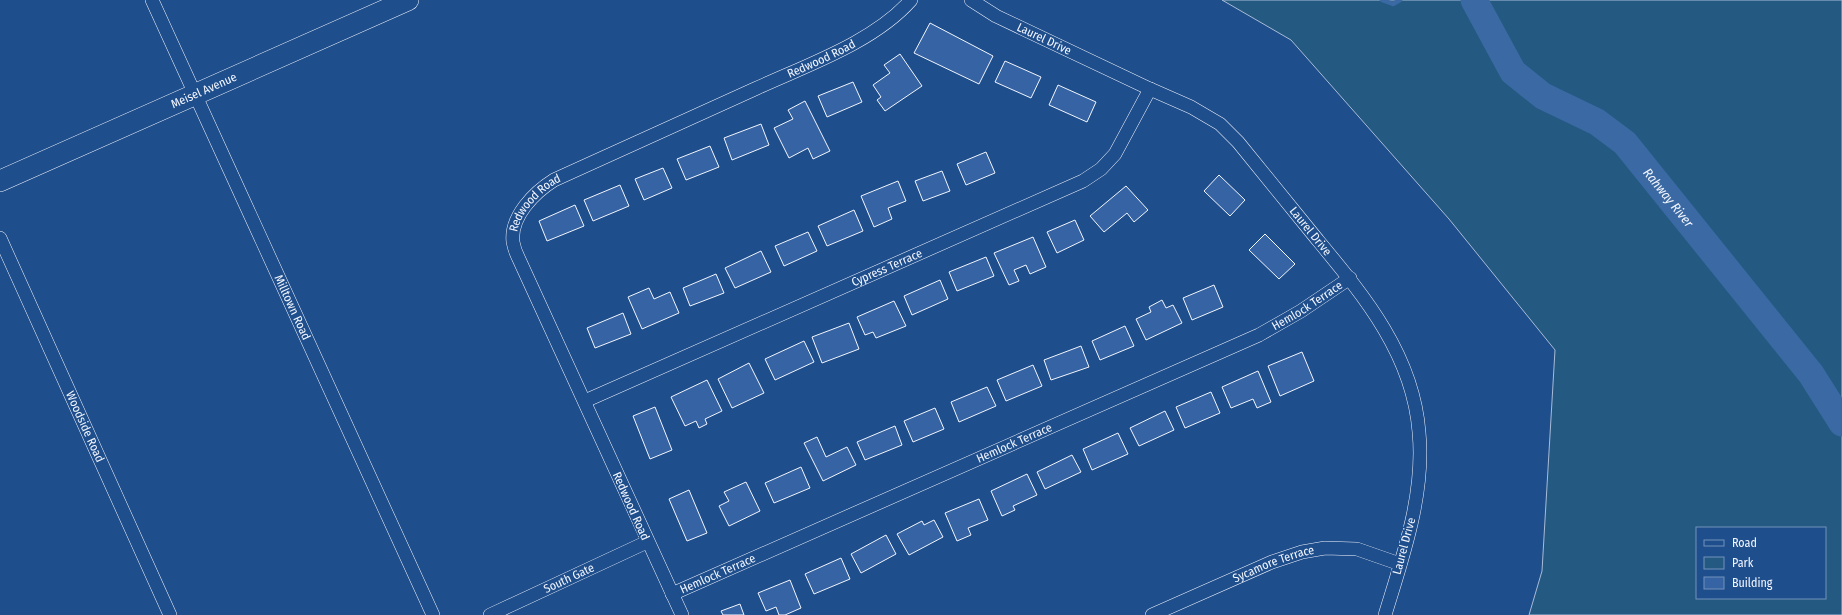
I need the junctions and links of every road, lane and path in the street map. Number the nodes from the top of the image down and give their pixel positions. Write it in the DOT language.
graph roads {
  1 [pos="152,0"];
  2 [pos="408,0"];
  3 [pos="911,0"];
  4 [pos="971,0"];
  5 [pos="1150,89"];
  6 [pos="195,96"];
  7 [pos="0,181"];
  8 [pos="0,238"];
  9 [pos="1350,278"];
  10 [pos="585,401"];
  11 [pos="647,542"];
  12 [pos="1400,564"];
  13 [pos="672,594"];
  14 [pos="170,615"];
  15 [pos="433,615"];
  16 [pos="490,615"];
  17 [pos="682,615"];
  18 [pos="1152,615"];
  19 [pos="1385,615"];
  1 -- 6 [label="street, Milltown Road"];
  2 -- 6 [label="main road, Meisel Avenue"];
  3 -- 10 [label="street, Redwood Road"];
  4 -- 5 [label="street, Laurel Drive"];
  5 -- 9 [label="street, Laurel Drive"];
  5 -- 10 [label="street, Cypress Terrace"];
  6 -- 7 [label="main road, Meisel Avenue"];
  6 -- 15 [label="street, Milltown Road"];
  8 -- 14 [label="street, Woodside Road"];
  9 -- 12 [label="street, Laurel Drive"];
  9 -- 13 [label="street, Hemlock Terrace"];
  10 -- 11 [label="street, Redwood Road"];
  11 -- 13 [label="street, Redwood Road"];
  11 -- 16 [label="street, South Gate"];
  12 -- 18 [label="street, Sycamore Terrace"];
  12 -- 19 [label="street, Laurel Drive"];
  13 -- 17 [label="street, Redwood Road"];
}
